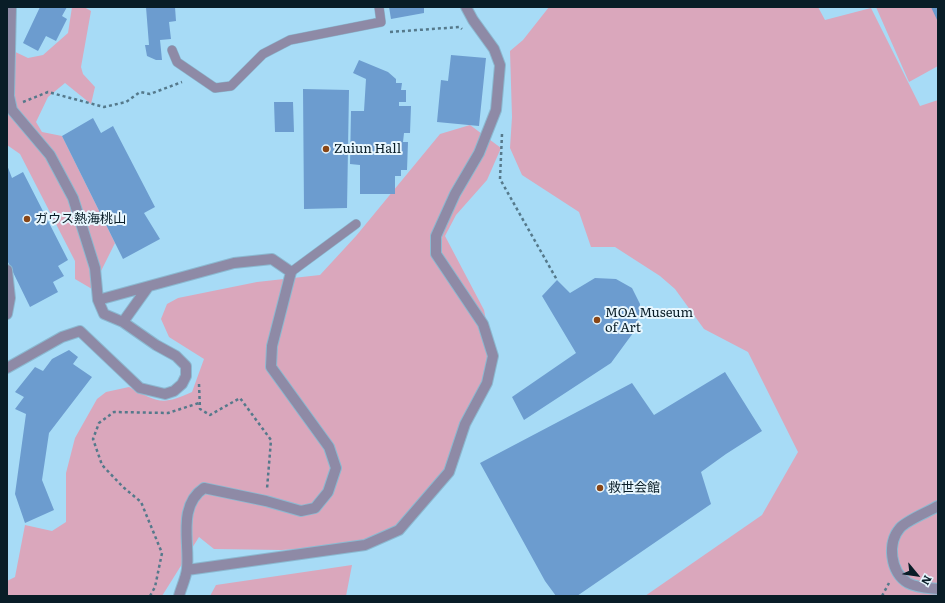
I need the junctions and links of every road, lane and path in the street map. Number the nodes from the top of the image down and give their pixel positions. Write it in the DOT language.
graph roads {
  1 [pos="10,7"];
  2 [pos="379,7"];
  3 [pos="466,7"];
  4 [pos="460,27"];
  5 [pos="382,32"];
  6 [pos="172,50"];
  7 [pos="182,82"];
  8 [pos="11,107"];
  9 [pos="500,179"];
  10 [pos="356,224"];
  11 [pos="7,270"];
  12 [pos="290,272"];
  13 [pos="557,280"];
  14 [pos="148,287"];
  15 [pos="98,300"];
  16 [pos="7,314"];
  17 [pos="123,322"];
  18 [pos="186,366"];
  19 [pos="7,368"];
  20 [pos="199,403"];
  21 [pos="266,501"];
  22 [pos="938,506"];
  23 [pos="187,570"];
  24 [pos="938,589"];
  25 [pos="150,596"];
  26 [pos="178,596"];
  1 -- 8 [label="street"];
  2 -- 6 [label="lane"];
  3 -- 23 [label="street"];
  4 -- 5 [label="path"];
  7 -- 8 [label="path"];
  8 -- 15 [label="street"];
  9 -- 13 [label="path"];
  10 -- 12 [label="lane"];
  11 -- 16 [label="street"];
  12 -- 14 [label="street"];
  12 -- 21 [label="street"];
  14 -- 15 [label="street"];
  14 -- 17 [label="street"];
  15 -- 17 [label="street"];
  17 -- 18 [label="street"];
  18 -- 19 [label="street"];
  18 -- 20 [label="path"];
  20 -- 21 [label="path"];
  20 -- 25 [label="path"];
  21 -- 23 [label="street"];
  22 -- 24 [label="street"];
  23 -- 26 [label="street"];
}
